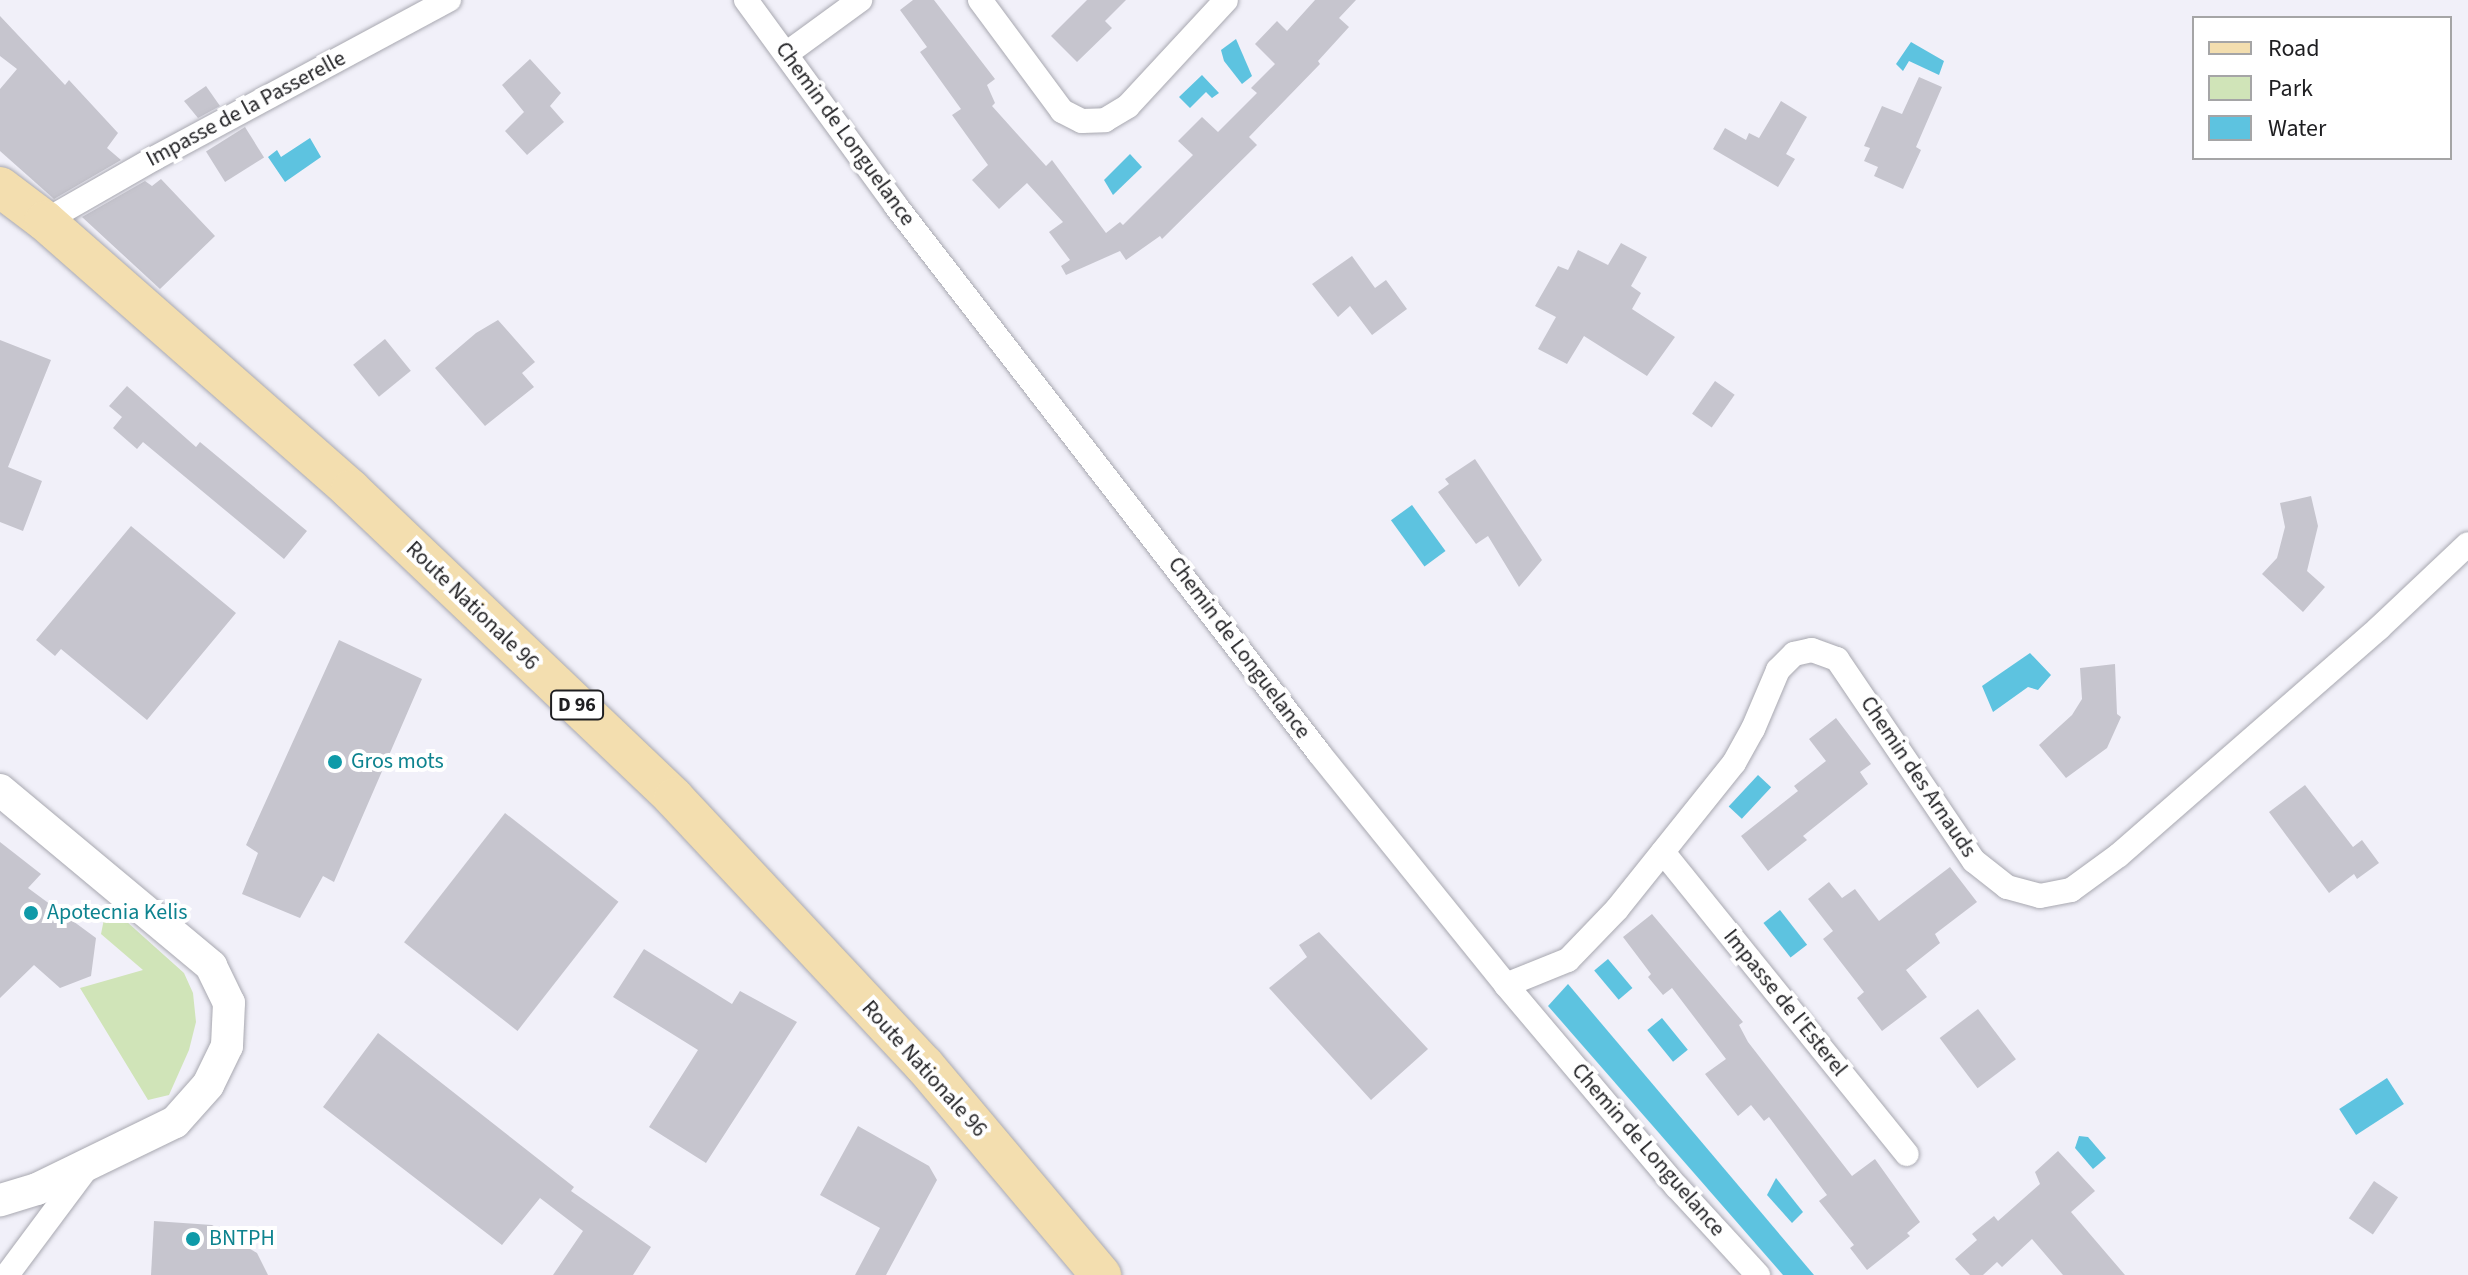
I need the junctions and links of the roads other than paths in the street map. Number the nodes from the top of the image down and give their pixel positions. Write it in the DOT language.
graph roads {
  1 [pos="449,0"];
  2 [pos="746,0"];
  3 [pos="860,0"];
  4 [pos="980,0"];
  5 [pos="1226,0"];
  6 [pos="786,54"];
  7 [pos="0,187"];
  8 [pos="45,221"];
  9 [pos="2468,544"];
  10 [pos="0,790"];
  11 [pos="1663,852"];
  12 [pos="1506,985"];
  13 [pos="1907,1154"];
  14 [pos="90,1163"];
  15 [pos="0,1200"];
  16 [pos="7,1275"];
  17 [pos="1101,1275"];
  18 [pos="1758,1275"];
  1 -- 8 [label="street, Impasse de la Passerelle"];
  2 -- 6 [label="street, Chemin de Longuelance"];
  3 -- 6 [label="street"];
  4 -- 5 [label="street"];
  6 -- 12 [label="street, Chemin de Longuelance"];
  7 -- 8 [label="main road, Route Nationale 96 / D 96"];
  8 -- 17 [label="main road, Route Nationale 96 / D 96"];
  9 -- 11 [label="street, Chemin des Arnauds"];
  10 -- 14 [label="street"];
  11 -- 12 [label="street, Chemin des Arnauds"];
  11 -- 13 [label="street, Impasse de l'Esterel"];
  12 -- 18 [label="street, Chemin de Longuelance"];
  14 -- 15 [label="street"];
  14 -- 16 [label="street"];
}
